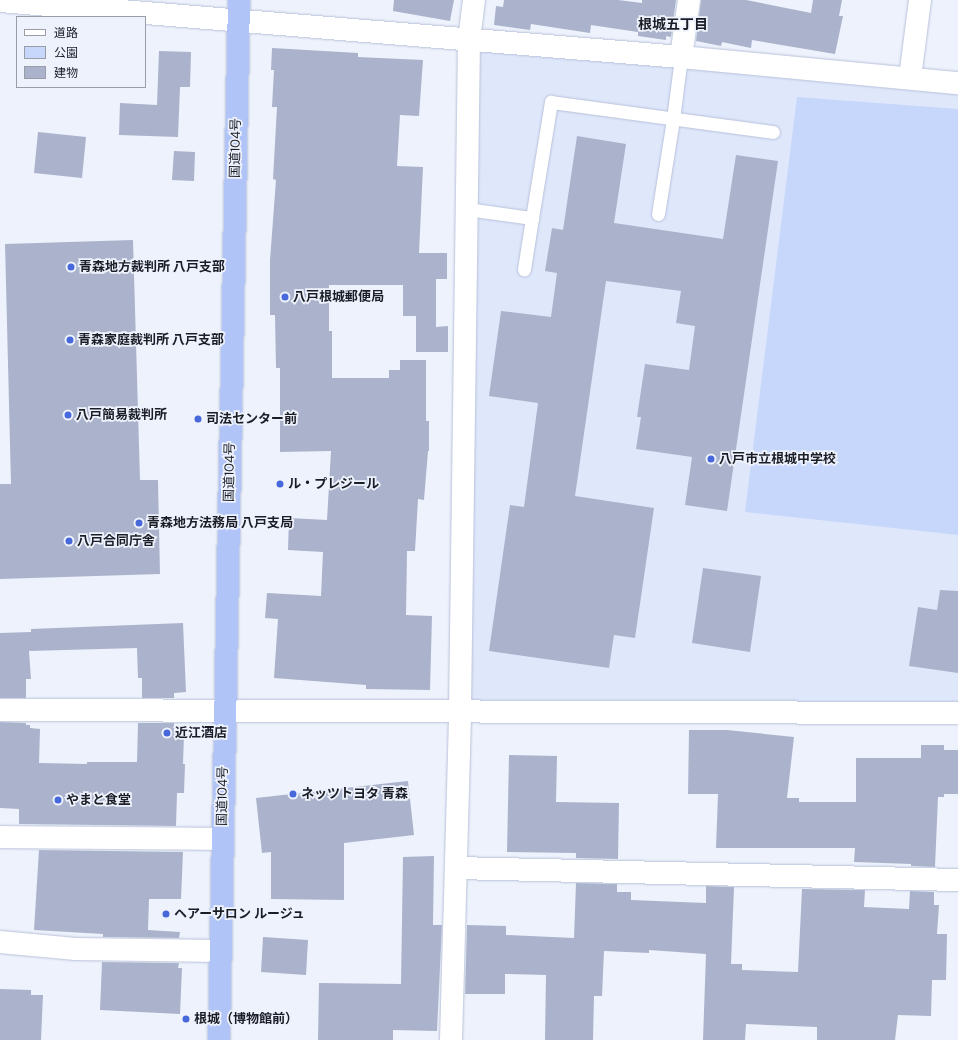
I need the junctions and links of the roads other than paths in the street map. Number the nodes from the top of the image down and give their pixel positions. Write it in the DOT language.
graph roads {
  1 [pos="474,0"];
  2 [pos="689,0"];
  3 [pos="920,0"];
  4 [pos="0,1"];
  5 [pos="238,11"];
  6 [pos="469,40"];
  7 [pos="681,57"];
  8 [pos="910,78"];
  9 [pos="958,83"];
  10 [pos="673,119"];
  11 [pos="773,132"];
  12 [pos="467,209"];
  13 [pos="658,214"];
  14 [pos="532,218"];
  15 [pos="524,269"];
  16 [pos="0,710"];
  17 [pos="224,710"];
  18 [pos="460,710"];
  19 [pos="958,712"];
  20 [pos="0,837"];
  21 [pos="222,839"];
  22 [pos="456,868"];
  23 [pos="958,880"];
  24 [pos="0,942"];
  25 [pos="220,951"];
  26 [pos="219,1040"];
  27 [pos="451,1040"];
  1 -- 6 [label="street"];
  2 -- 7 [label="street"];
  3 -- 8 [label="street"];
  4 -- 5 [label="street"];
  5 -- 6 [label="street"];
  5 -- 17 [label="highway, 国道104号"];
  6 -- 7 [label="street"];
  6 -- 12 [label="street"];
  7 -- 8 [label="street"];
  7 -- 10 [label="lane"];
  8 -- 9 [label="street"];
  10 -- 11 [label="lane"];
  10 -- 13 [label="lane"];
  10 -- 14 [label="lane"];
  12 -- 14 [label="lane"];
  12 -- 18 [label="street"];
  14 -- 15 [label="lane"];
  16 -- 17 [label="street"];
  17 -- 18 [label="street"];
  17 -- 21 [label="highway, 国道104号"];
  18 -- 19 [label="street"];
  18 -- 22 [label="street"];
  20 -- 21 [label="street"];
  21 -- 25 [label="highway, 国道104号"];
  22 -- 23 [label="street"];
  22 -- 27 [label="street"];
  24 -- 25 [label="street"];
  25 -- 26 [label="highway, 国道104号"];
}
